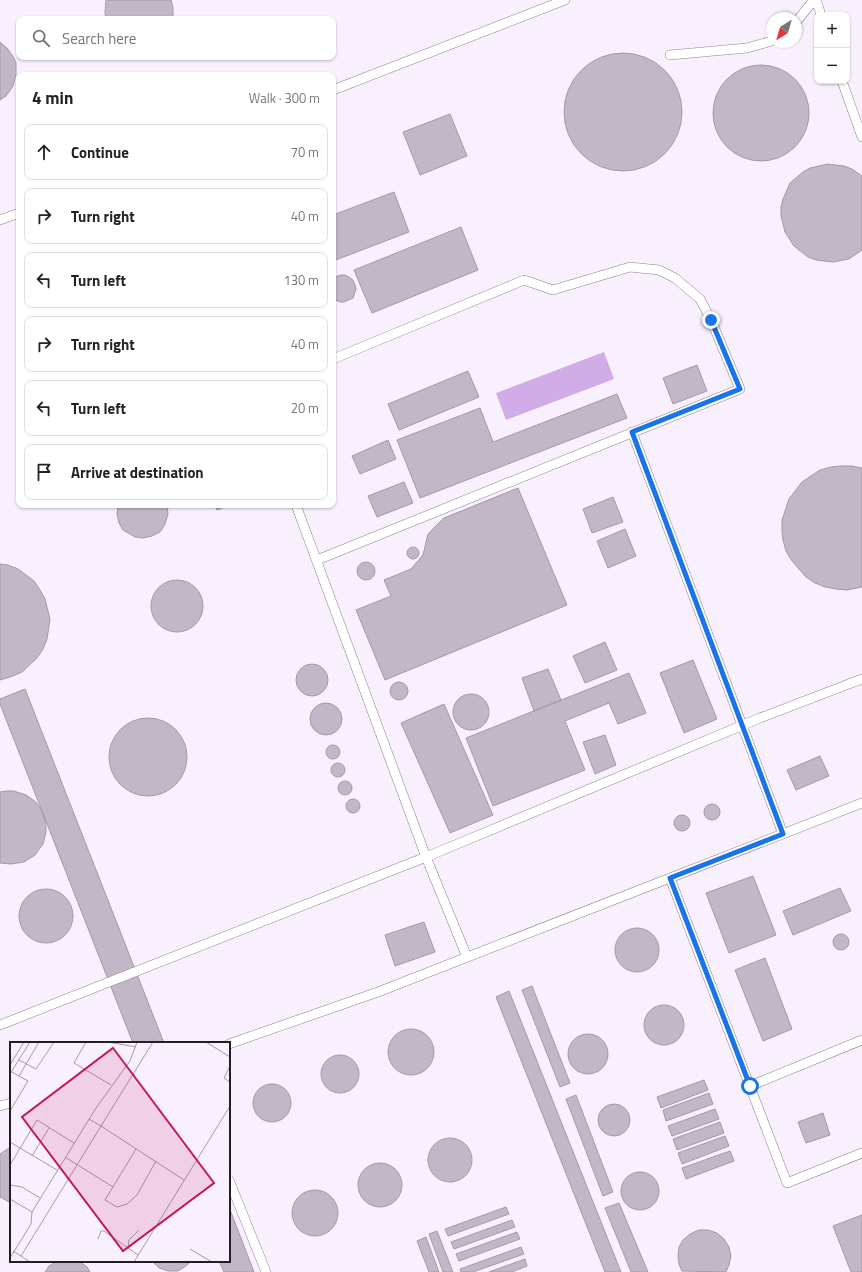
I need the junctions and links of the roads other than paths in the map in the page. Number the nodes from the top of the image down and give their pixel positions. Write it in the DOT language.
graph roads {
  1 [pos="565,0"];
  2 [pos="815,0"];
  3 [pos="819,12"];
  4 [pos="802,15"];
  5 [pos="766,43"];
  6 [pos="670,55"];
  7 [pos="843,84"];
  8 [pos="336,89"];
  9 [pos="862,137"];
  10 [pos="16,214"];
  11 [pos="0,220"];
  12 [pos="336,358"];
  13 [pos="632,432"];
  14 [pos="297,508"];
  15 [pos="317,560"];
  16 [pos="862,679"];
  17 [pos="742,725"];
  18 [pos="862,803"];
  19 [pos="783,834"];
  20 [pos="426,858"];
  21 [pos="670,878"];
  22 [pos="467,957"];
  23 [pos="0,1025"];
  24 [pos="862,1040"];
  25 [pos="230,1044"];
  26 [pos="750,1086"];
  27 [pos="10,1103"];
  28 [pos="0,1106"];
  29 [pos="862,1153"];
  30 [pos="230,1182"];
  31 [pos="266,1272"];
  1 -- 8 [label="lane"];
  2 -- 3 [label="lane"];
  2 -- 4 [label="lane"];
  5 -- 6 [label="lane"];
  7 -- 9 [label="lane"];
  10 -- 11 [label="lane"];
  12 -- 13 [label="lane"];
  13 -- 15 [label="lane"];
  13 -- 17 [label="lane"];
  14 -- 15 [label="lane"];
  15 -- 20 [label="lane"];
  16 -- 17 [label="lane"];
  17 -- 19 [label="lane"];
  17 -- 20 [label="lane"];
  18 -- 19 [label="lane"];
  19 -- 21 [label="lane"];
  20 -- 22 [label="lane"];
  20 -- 23 [label="lane"];
  21 -- 22 [label="lane"];
  21 -- 26 [label="lane"];
  22 -- 25 [label="lane"];
  24 -- 26 [label="lane"];
  26 -- 29 [label="lane"];
  27 -- 28 [label="lane"];
  30 -- 31 [label="lane"];
}
